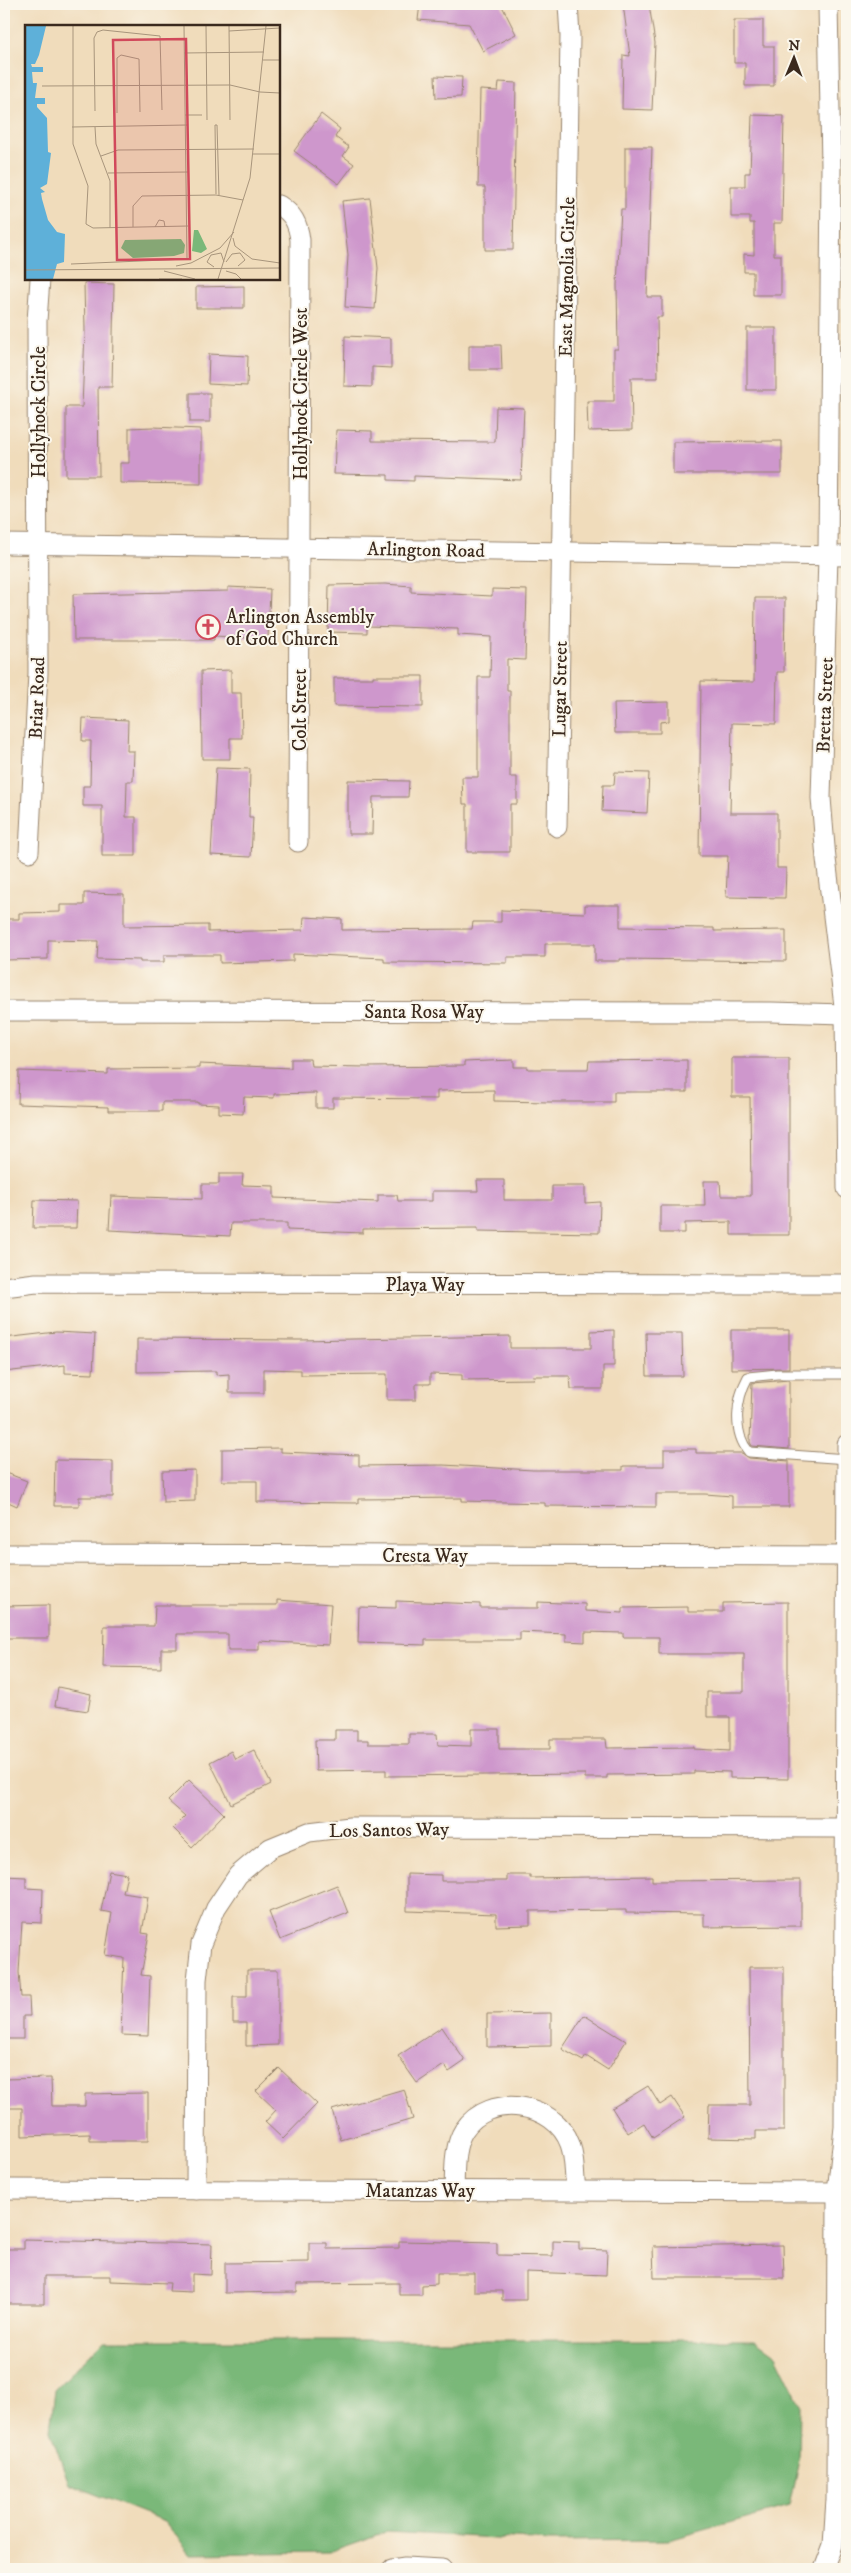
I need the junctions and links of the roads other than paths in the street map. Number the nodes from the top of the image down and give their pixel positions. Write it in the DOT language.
graph roads {
  1 [pos="568,4"];
  2 [pos="828,4"];
  3 [pos="839,166"];
  4 [pos="284,208"];
  5 [pos="40,280"];
  6 [pos="4,544"];
  7 [pos="39,544"];
  8 [pos="300,548"];
  9 [pos="562,550"];
  10 [pos="828,556"];
  11 [pos="847,556"];
  12 [pos="557,827"];
  13 [pos="298,842"];
  14 [pos="29,852"];
  15 [pos="839,895"];
  16 [pos="4,1011"];
  17 [pos="845,1014"];
  18 [pos="847,1124"];
  19 [pos="847,1189"];
  20 [pos="847,1284"];
  21 [pos="4,1288"];
  22 [pos="847,1374"];
  23 [pos="847,1444"];
  24 [pos="847,1459"];
  25 [pos="4,1554"];
  26 [pos="846,1556"];
  27 [pos="847,1828"];
  28 [pos="4,2189"];
  29 [pos="196,2190"];
  30 [pos="454,2190"];
  31 [pos="576,2190"];
  32 [pos="842,2193"];
  33 [pos="392,2569"];
  34 [pos="442,2569"];
  35 [pos="824,2569"];
  1 -- 9 [label="street, East Magnolia Circle"];
  2 -- 3 [label="street, Bretta Street"];
  3 -- 10 [label="street, Bretta Street"];
  4 -- 8 [label="street, Hollyhock Circle West"];
  5 -- 7 [label="street, Hollyhock Circle"];
  6 -- 7 [label="street, Arlington Road"];
  7 -- 8 [label="street, Arlington Road"];
  7 -- 14 [label="street, Briar Road"];
  8 -- 9 [label="street, Arlington Road"];
  8 -- 13 [label="street, Colt Street"];
  9 -- 10 [label="street, Arlington Road"];
  9 -- 12 [label="street, Lugar Street"];
  10 -- 11 [label="street, Arlington Road"];
  10 -- 15 [label="street, Bretta Street"];
  15 -- 17 [label="street, Bretta Street"];
  16 -- 17 [label="street, Santa Rosa Way"];
  17 -- 18 [label="street, Bretta Street"];
  18 -- 19 [label="street, Bretta Street"];
  20 -- 21 [label="street, Playa Way"];
  22 -- 24 [label="lane"];
  23 -- 24 [label="street"];
  24 -- 26 [label="street"];
  25 -- 26 [label="street, Cresta Way"];
  26 -- 27 [label="street"];
  27 -- 29 [label="street, Los Santos Way"];
  27 -- 32 [label="street"];
  28 -- 29 [label="street, Matanzas Way"];
  29 -- 30 [label="street, Matanzas Way"];
  30 -- 31 [label="street, Matanzas Way"];
  30 -- 31 [label="street"];
  31 -- 32 [label="street, Matanzas Way"];
  32 -- 35 [label="street"];
  33 -- 34 [label="street"];
}
